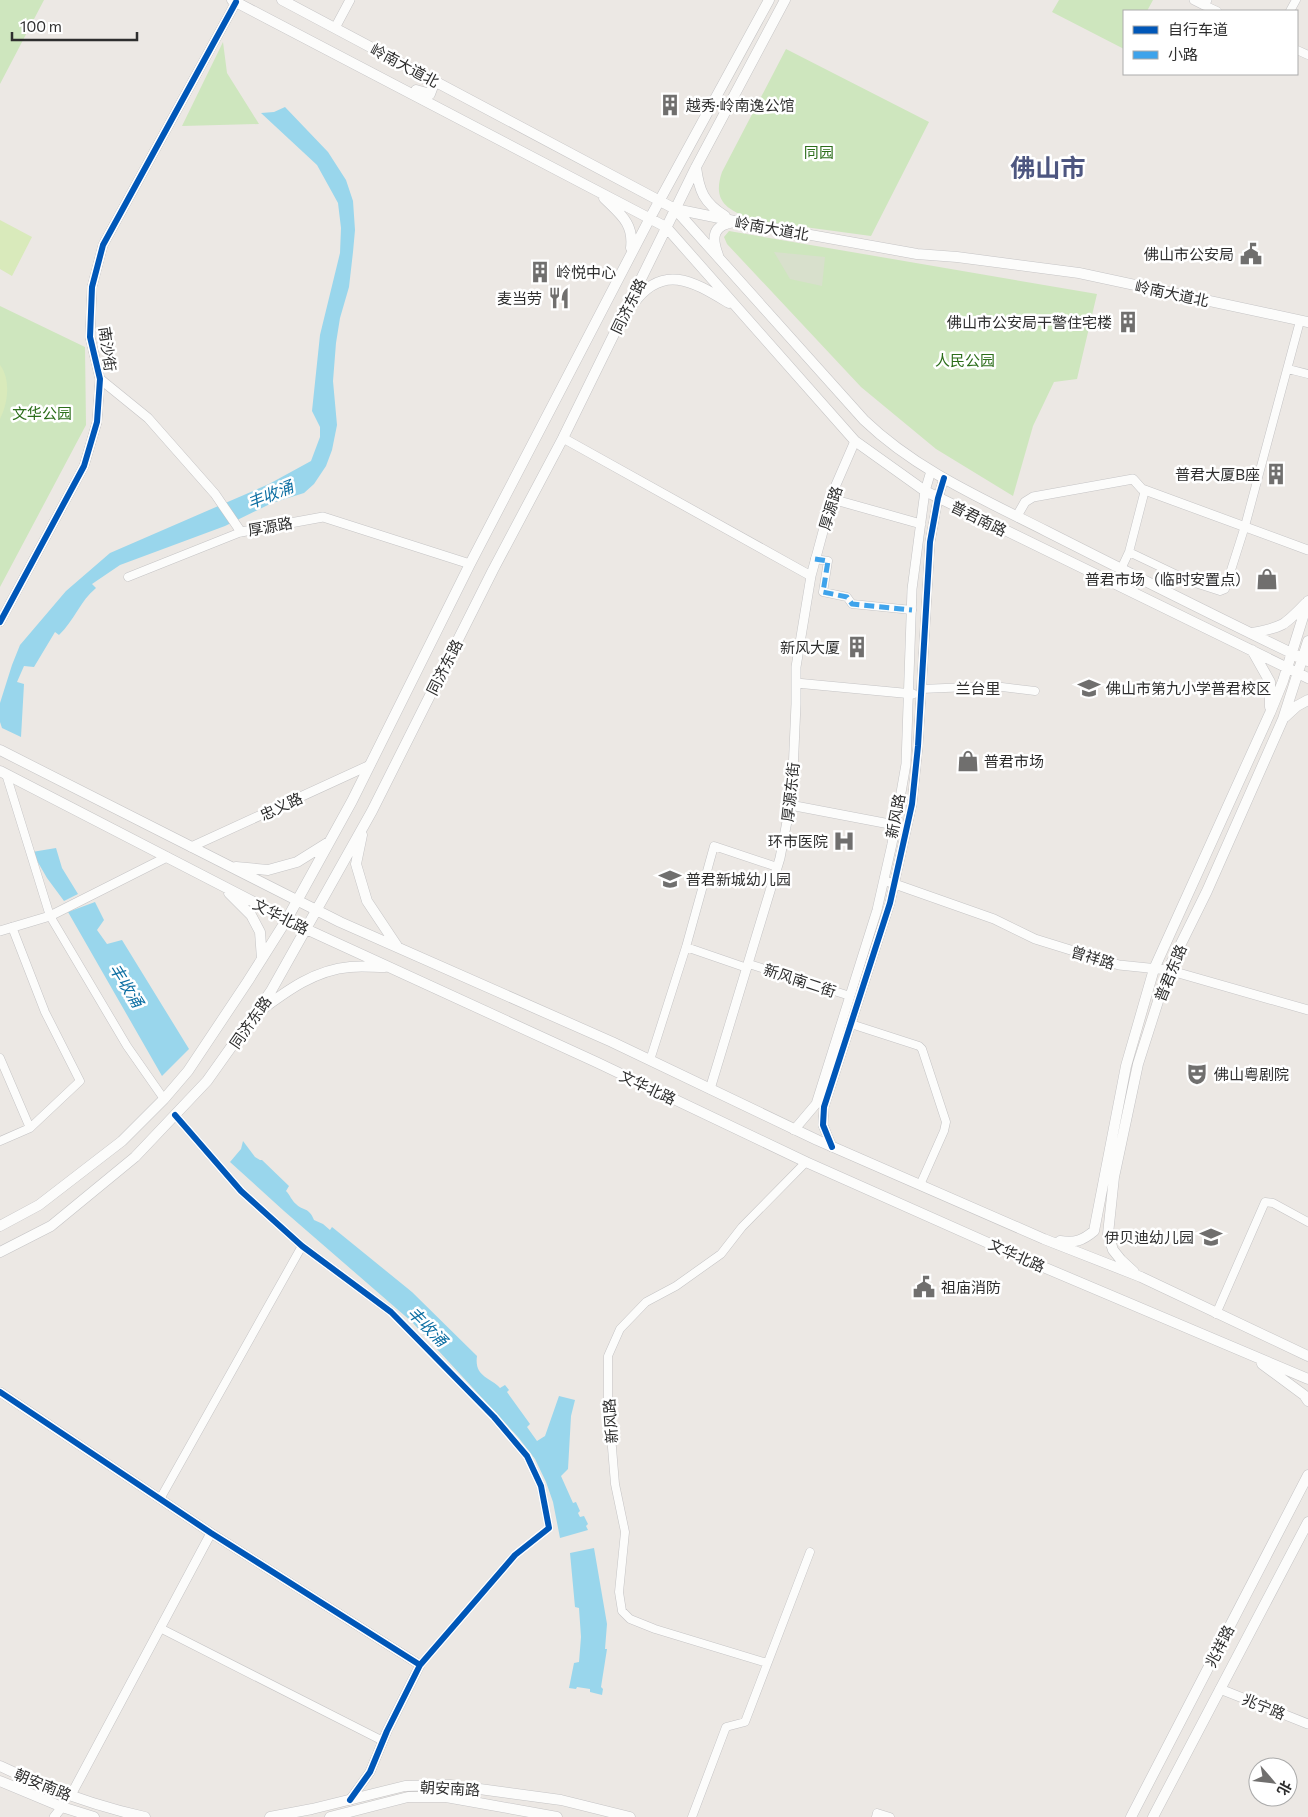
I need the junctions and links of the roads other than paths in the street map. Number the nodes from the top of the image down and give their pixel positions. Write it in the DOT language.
graph roads {
  1 [pos="282,0"];
  2 [pos="350,0"];
  3 [pos="769,0"];
  4 [pos="785,0"];
  5 [pos="1194,0"];
  6 [pos="234,1"];
  7 [pos="1205,2"];
  8 [pos="1216,10"];
  9 [pos="335,28"];
  10 [pos="426,76"];
  11 [pos="380,78"];
  12 [pos="696,167"];
  13 [pos="596,190"];
  14 [pos="660,200"];
  15 [pos="675,208"];
  16 [pos="650,218"];
  17 [pos="738,222"];
  18 [pos="666,227"];
  19 [pos="631,255"];
  20 [pos="720,260"];
  21 [pos="738,308"];
  22 [pos="1304,321"];
  23 [pos="618,325"];
  24 [pos="1288,369"];
  25 [pos="1308,374"];
  26 [pos="100,379"];
  27 [pos="563,438"];
  28 [pos="856,441"];
  29 [pos="931,471"];
  30 [pos="944,478"];
  31 [pos="1144,490"];
  32 [pos="925,491"];
  33 [pos="938,498"];
  34 [pos="832,499"];
  35 [pos="1017,516"];
  36 [pos="921,524"];
  37 [pos="1245,526"];
  38 [pos="241,532"];
  39 [pos="1308,550"];
  40 [pos="1129,552"];
  41 [pos="815,559"];
  42 [pos="470,564"];
  43 [pos="1121,569"];
  44 [pos="811,576"];
  45 [pos="128,577"];
  46 [pos="1308,600"];
  47 [pos="912,610"];
  48 [pos="0,622"];
  49 [pos="1252,633"];
  50 [pos="1308,642"];
  51 [pos="1252,650"];
  52 [pos="1291,653"];
  53 [pos="1305,660"];
  54 [pos="1287,667"];
  55 [pos="1303,676"];
  56 [pos="796,682"];
  57 [pos="1035,691"];
  58 [pos="921,692"];
  59 [pos="909,694"];
  60 [pos="1308,700"];
  61 [pos="1270,713"];
  62 [pos="1283,720"];
  63 [pos="0,750"];
  64 [pos="370,765"];
  65 [pos="3,772"];
  66 [pos="790,805"];
  67 [pos="896,825"];
  68 [pos="364,826"];
  69 [pos="907,827"];
  70 [pos="330,841"];
  71 [pos="191,847"];
  72 [pos="166,857"];
  73 [pos="230,867"];
  74 [pos="778,867"];
  75 [pos="884,880"];
  76 [pos="221,885"];
  77 [pos="894,885"];
  78 [pos="297,900"];
  79 [pos="316,910"];
  80 [pos="53,915"];
  81 [pos="286,919"];
  82 [pos="12,927"];
  83 [pos="306,929"];
  84 [pos="0,931"];
  85 [pos="397,947"];
  86 [pos="686,947"];
  87 [pos="262,960"];
  88 [pos="748,966"];
  89 [pos="390,967"];
  90 [pos="1154,969"];
  91 [pos="1168,970"];
  92 [pos="850,996"];
  93 [pos="1308,1010"];
  94 [pos="254,1015"];
  95 [pos="851,1024"];
  96 [pos="0,1058"];
  97 [pos="650,1060"];
  98 [pos="710,1089"];
  99 [pos="164,1099"];
  100 [pos="175,1115"];
  101 [pos="30,1128"];
  102 [pos="794,1130"];
  103 [pos="0,1142"];
  104 [pos="832,1147"];
  105 [pos="806,1162"];
  106 [pos="920,1185"];
  107 [pos="1308,1222"];
  108 [pos="0,1226"];
  109 [pos="1094,1231"];
  110 [pos="1108,1234"];
  111 [pos="1044,1239"];
  112 [pos="302,1246"];
  113 [pos="0,1252"];
  114 [pos="1141,1277"];
  115 [pos="1216,1314"];
  116 [pos="1265,1337"];
  117 [pos="1308,1348"];
  118 [pos="1252,1355"];
  119 [pos="1308,1356"];
  120 [pos="1308,1379"];
  121 [pos="0,1392"];
  122 [pos="1308,1400"];
  123 [pos="1308,1475"];
  124 [pos="160,1499"];
  125 [pos="1307,1523"];
  126 [pos="211,1533"];
  127 [pos="810,1552"];
  128 [pos="160,1628"];
  129 [pos="767,1663"];
  130 [pos="420,1665"];
  131 [pos="1220,1689"];
  132 [pos="1308,1724"];
  133 [pos="383,1741"];
  134 [pos="0,1766"];
  135 [pos="0,1781"];
  136 [pos="71,1795"];
  137 [pos="350,1800"];
  138 [pos="62,1807"];
  139 [pos="54,1817"];
  140 [pos="94,1817"];
  141 [pos="145,1817"];
  142 [pos="270,1817"];
  143 [pos="330,1817"];
  144 [pos="558,1817"];
  145 [pos="630,1817"];
  146 [pos="692,1817"];
  147 [pos="876,1817"];
  148 [pos="890,1817"];
  149 [pos="1131,1817"];
  150 [pos="1153,1817"];
  1 -- 9 [label="main road, 岭南大道北"];
  2 -- 9 [label="street"];
  3 -- 14 [label="main road, 同济东路"];
  4 -- 12 [label="main road, 同济东路"];
  5 -- 7 [label="street"];
  6 -- 11 [label="main road, 岭南大道北"];
  6 -- 26 [label="street, 南沙街"];
  7 -- 8 [label="street"];
  9 -- 10 [label="main road, 岭南大道北"];
  10 -- 11 [label="main road"];
  10 -- 14 [label="main road, 岭南大道北"];
  11 -- 13 [label="main road, 岭南大道北"];
  12 -- 15 [label="main road, 同济东路"];
  12 -- 17 [label="main road"];
  13 -- 16 [label="main road, 岭南大道北"];
  13 -- 19 [label="main road"];
  14 -- 15 [label="main road, 岭南大道北"];
  14 -- 16 [label="main road, 同济东路"];
  15 -- 17 [label="main road, 岭南大道北"];
  15 -- 18 [label="main road, 同济东路"];
  15 -- 20 [label="main road, 普君南路"];
  16 -- 18 [label="main road, 岭南大道北"];
  16 -- 19 [label="main road, 同济东路"];
  17 -- 20 [label="main road"];
  17 -- 22 [label="main road, 岭南大道北"];
  18 -- 21 [label="main road, 普君南路"];
  18 -- 23 [label="main road, 同济东路"];
  19 -- 42 [label="main road, 同济东路"];
  20 -- 29 [label="main road, 普君南路"];
  21 -- 23 [label="main road"];
  21 -- 28 [label="main road, 普君南路"];
  22 -- 24 [label="street"];
  23 -- 27 [label="main road, 同济东路"];
  24 -- 25 [label="street"];
  24 -- 37 [label="street"];
  26 -- 38 [label="street, 厚源路"];
  26 -- 48 [label="street, 南沙街"];
  27 -- 44 [label="street"];
  27 -- 68 [label="main road, 同济东路"];
  28 -- 32 [label="main road, 普君南路"];
  28 -- 34 [label="street, 厚源路"];
  29 -- 30 [label="main road, 普君南路"];
  29 -- 32 [label="street, 新风路"];
  30 -- 33 [label="street, 新风路"];
  30 -- 35 [label="main road, 普君南路"];
  31 -- 35 [label="street, 普君南路"];
  31 -- 37 [label="street, 普君南路"];
  31 -- 40 [label="street"];
  32 -- 33 [label="main road, 普君南路"];
  32 -- 36 [label="street, 新风路"];
  33 -- 51 [label="main road, 普君南路"];
  33 -- 58 [label="street, 新风路"];
  34 -- 36 [label="street"];
  34 -- 41 [label="street, 厚源路"];
  35 -- 43 [label="main road, 普君南路"];
  36 -- 47 [label="street, 新风路"];
  37 -- 39 [label="street, 普君南路"];
  37 -- 40 [label="street"];
  38 -- 42 [label="street, 厚源路"];
  38 -- 45 [label="street"];
  40 -- 43 [label="street"];
  41 -- 44 [label="street, 厚源路"];
  41 -- 47 [label="street"];
  42 -- 64 [label="main road, 同济东路"];
  43 -- 49 [label="main road, 普君南路"];
  44 -- 56 [label="street, 厚源东街"];
  46 -- 49 [label="main road"];
  46 -- 52 [label="main road, 普君东路"];
  47 -- 59 [label="street, 新风路"];
  49 -- 52 [label="main road, 普君南路"];
  50 -- 53 [label="main road, 普君东路"];
  51 -- 54 [label="main road, 普君南路"];
  51 -- 61 [label="main road"];
  52 -- 53 [label="main road, 普君南路"];
  52 -- 54 [label="main road, 普君东路"];
  53 -- 55 [label="main road, 普君东路"];
  54 -- 55 [label="main road, 普君南路"];
  54 -- 61 [label="main road, 普君东路"];
  55 -- 62 [label="main road, 普君东路"];
  56 -- 59 [label="street"];
  56 -- 66 [label="street, 厚源东街"];
  57 -- 58 [label="street, 兰台里"];
  58 -- 59 [label="street"];
  58 -- 69 [label="street, 新风路"];
  59 -- 67 [label="street, 新风路"];
  60 -- 62 [label="main road"];
  61 -- 90 [label="main road, 普君东路"];
  62 -- 91 [label="main road, 普君东路"];
  63 -- 71 [label="main road, 文华北路"];
  64 -- 70 [label="main road, 同济东路"];
  64 -- 71 [label="street, 忠义路"];
  65 -- 72 [label="main road, 文华北路"];
  65 -- 80 [label="street"];
  66 -- 67 [label="street"];
  66 -- 74 [label="street, 厚源东街"];
  67 -- 69 [label="street"];
  67 -- 75 [label="street, 新风路"];
  68 -- 79 [label="main road, 同济东路"];
  68 -- 85 [label="main road"];
  69 -- 77 [label="street, 新风路"];
  70 -- 73 [label="main road"];
  70 -- 78 [label="main road, 同济东路"];
  71 -- 73 [label="main road, 文华北路"];
  72 -- 76 [label="main road, 文华北路"];
  72 -- 80 [label="street"];
  73 -- 78 [label="main road, 文华北路"];
  74 -- 86 [label="street"];
  74 -- 88 [label="street, 厚源东街"];
  75 -- 77 [label="street, 曾祥路"];
  75 -- 92 [label="street, 新风路"];
  76 -- 81 [label="main road, 文华北路"];
  76 -- 87 [label="main road"];
  77 -- 90 [label="street, 曾祥路"];
  77 -- 95 [label="street, 新风路"];
  78 -- 79 [label="main road, 文华北路"];
  78 -- 81 [label="main road, 同济东路"];
  79 -- 83 [label="main road, 同济东路"];
  79 -- 85 [label="main road, 文华北路"];
  80 -- 82 [label="street"];
  80 -- 99 [label="street"];
  81 -- 83 [label="main road, 文华北路"];
  81 -- 87 [label="main road, 同济东路"];
  82 -- 84 [label="street"];
  82 -- 101 [label="street"];
  83 -- 89 [label="main road, 文华北路"];
  83 -- 94 [label="main road, 同济东路"];
  85 -- 97 [label="main road, 文华北路"];
  86 -- 88 [label="street, 新风南二街"];
  86 -- 97 [label="street"];
  87 -- 99 [label="main road, 同济东路"];
  88 -- 92 [label="street, 新风南二街"];
  88 -- 98 [label="street, 厚源东街"];
  89 -- 94 [label="main road"];
  89 -- 105 [label="main road, 文华北路"];
  90 -- 91 [label="street, 曾祥路"];
  90 -- 109 [label="main road, 普君东路"];
  91 -- 93 [label="street, 曾祥路"];
  91 -- 110 [label="main road, 普君东路"];
  92 -- 102 [label="street, 新风路"];
  94 -- 100 [label="main road, 同济东路"];
  95 -- 104 [label="street, 新风路"];
  95 -- 106 [label="street"];
  96 -- 101 [label="street"];
  97 -- 98 [label="main road, 文华北路"];
  98 -- 102 [label="main road, 文华北路"];
  99 -- 108 [label="main road, 同济东路"];
  100 -- 112 [label="street"];
  100 -- 113 [label="main road, 同济东路"];
  101 -- 103 [label="street"];
  102 -- 104 [label="main road, 文华北路"];
  104 -- 106 [label="main road, 文华北路"];
  105 -- 118 [label="main road, 文华北路"];
  105 -- 129 [label="street, 新风路"];
  106 -- 111 [label="main road, 文华北路"];
  107 -- 115 [label="street"];
  109 -- 110 [label="main road"];
  109 -- 111 [label="main road"];
  110 -- 114 [label="main road"];
  111 -- 114 [label="main road, 文华北路"];
  112 -- 124 [label="street"];
  112 -- 130 [label="street"];
  114 -- 115 [label="main road, 文华北路"];
  115 -- 116 [label="main road, 文华北路"];
  116 -- 117 [label="main road"];
  116 -- 119 [label="main road, 文华北路"];
  118 -- 120 [label="main road, 文华北路"];
  118 -- 122 [label="main road"];
  121 -- 124 [label="street"];
  123 -- 149 [label="main road, 兆祥路"];
  124 -- 126 [label="street"];
  125 -- 131 [label="main road, 兆祥路"];
  126 -- 128 [label="street"];
  126 -- 130 [label="street"];
  127 -- 129 [label="street"];
  128 -- 133 [label="street"];
  128 -- 136 [label="street"];
  129 -- 146 [label="street"];
  130 -- 133 [label="street"];
  131 -- 132 [label="street, 兆宁路"];
  131 -- 150 [label="main road, 兆祥路"];
  133 -- 137 [label="street"];
  134 -- 136 [label="main road, 朝安南路"];
  135 -- 138 [label="main road, 朝安南路"];
  136 -- 138 [label="street"];
  136 -- 141 [label="main road, 朝安南路"];
  137 -- 142 [label="main road, 朝安南路"];
  137 -- 145 [label="main road, 朝安南路"];
  138 -- 139 [label="street"];
  138 -- 140 [label="main road, 朝安南路"];
  143 -- 144 [label="main road, 朝安南路"];
  147 -- 148 [label="street"];
}
